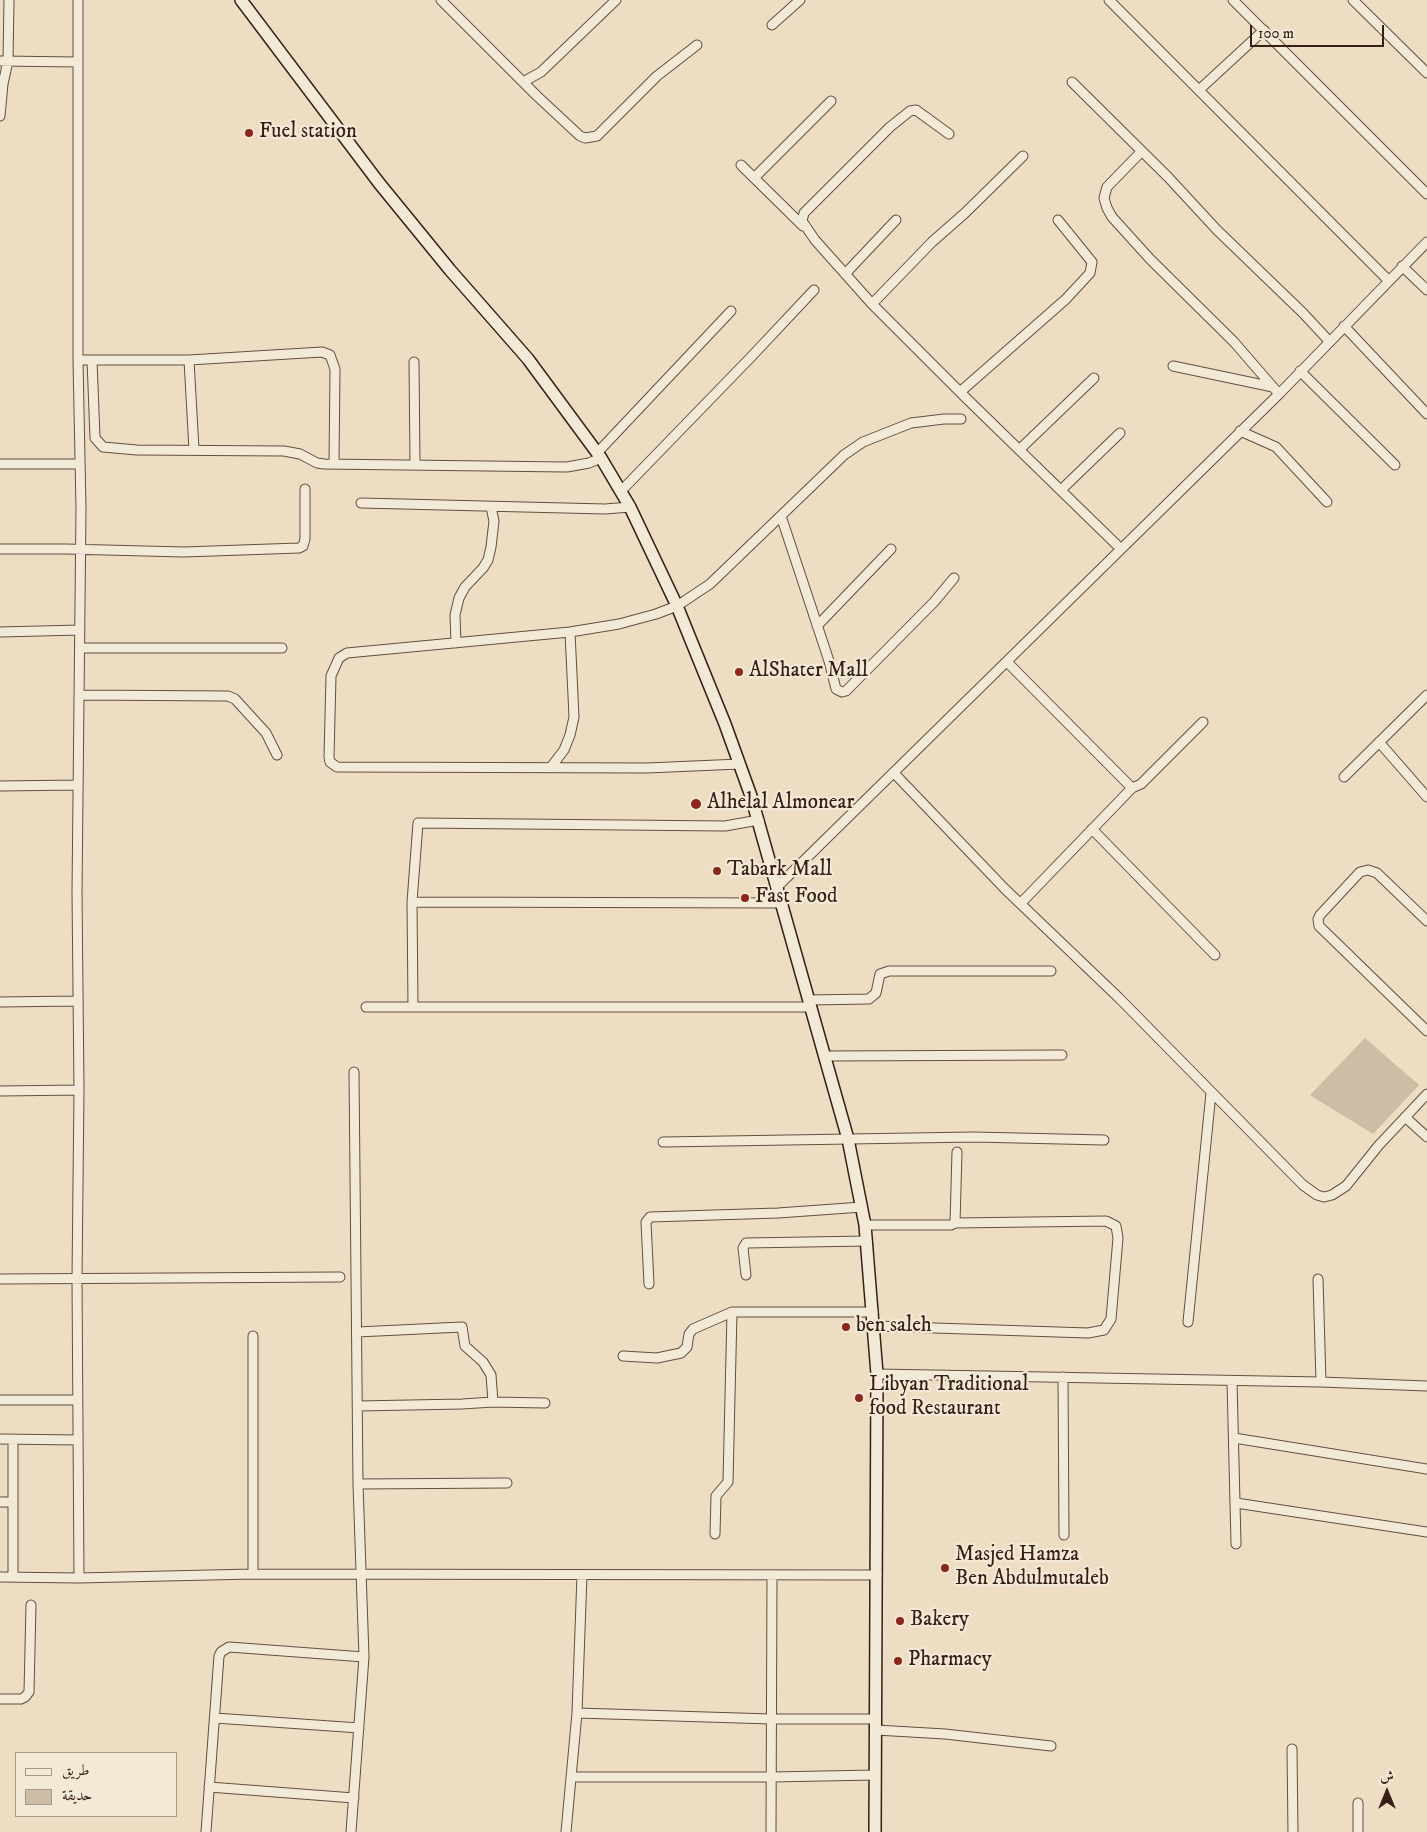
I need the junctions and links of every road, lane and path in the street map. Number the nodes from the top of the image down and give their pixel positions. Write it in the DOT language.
graph roads {
  1 [pos="9,0"];
  2 [pos="78,0"];
  3 [pos="241,0"];
  4 [pos="441,0"];
  5 [pos="616,0"];
  6 [pos="800,0"];
  7 [pos="1108,0"];
  8 [pos="1233,0"];
  9 [pos="1353,0"];
  10 [pos="772,25"];
  11 [pos="1264,30"];
  12 [pos="696,45"];
  13 [pos="4,61"];
  14 [pos="78,62"];
  15 [pos="1427,73"];
  16 [pos="523,82"];
  17 [pos="1072,82"];
  18 [pos="1199,90"];
  19 [pos="831,102"];
  20 [pos="0,116"];
  21 [pos="949,134"];
  22 [pos="1142,151"];
  23 [pos="1023,156"];
  24 [pos="741,165"];
  25 [pos="754,178"];
  26 [pos="1427,194"];
  27 [pos="896,220"];
  28 [pos="1058,220"];
  29 [pos="806,230"];
  30 [pos="1427,242"];
  31 [pos="1402,266"];
  32 [pos="845,274"];
  33 [pos="1388,280"];
  34 [pos="814,290"];
  35 [pos="1427,290"];
  36 [pos="872,304"];
  37 [pos="731,311"];
  38 [pos="1344,326"];
  39 [pos="1329,341"];
  40 [pos="78,360"];
  41 [pos="92,360"];
  42 [pos="189,360"];
  43 [pos="414,362"];
  44 [pos="1173,366"];
  45 [pos="1300,372"];
  46 [pos="1094,378"];
  47 [pos="1276,391"];
  48 [pos="960,392"];
  49 [pos="1427,414"];
  50 [pos="961,419"];
  51 [pos="1120,432"];
  52 [pos="1240,432"];
  53 [pos="194,450"];
  54 [pos="1019,450"];
  55 [pos="600,455"];
  56 [pos="0,464"];
  57 [pos="80,464"];
  58 [pos="334,464"];
  59 [pos="415,464"];
  60 [pos="1394,465"];
  61 [pos="305,489"];
  62 [pos="622,490"];
  63 [pos="1061,490"];
  64 [pos="1327,502"];
  65 [pos="360,503"];
  66 [pos="491,507"];
  67 [pos="630,507"];
  68 [pos="782,516"];
  69 [pos="0,549"];
  70 [pos="80,549"];
  71 [pos="891,549"];
  72 [pos="1121,549"];
  73 [pos="954,578"];
  74 [pos="677,606"];
  75 [pos="817,626"];
  76 [pos="80,630"];
  77 [pos="0,632"];
  78 [pos="570,632"];
  79 [pos="456,643"];
  80 [pos="80,648"];
  81 [pos="282,648"];
  82 [pos="1007,662"];
  83 [pos="80,695"];
  84 [pos="1427,695"];
  85 [pos="1203,722"];
  86 [pos="1379,742"];
  87 [pos="277,755"];
  88 [pos="740,764"];
  89 [pos="551,767"];
  90 [pos="894,773"];
  91 [pos="1344,777"];
  92 [pos="78,785"];
  93 [pos="0,786"];
  94 [pos="1132,788"];
  95 [pos="1427,797"];
  96 [pos="759,820"];
  97 [pos="1092,829"];
  98 [pos="778,886"];
  99 [pos="412,902"];
  100 [pos="783,903"];
  101 [pos="1021,903"];
  102 [pos="1427,921"];
  103 [pos="1215,955"];
  104 [pos="1051,971"];
  105 [pos="77,1001"];
  106 [pos="0,1002"];
  107 [pos="810,1004"];
  108 [pos="413,1006"];
  109 [pos="366,1007"];
  110 [pos="1427,1031"];
  111 [pos="1062,1054"];
  112 [pos="825,1056"];
  113 [pos="354,1072"];
  114 [pos="79,1090"];
  115 [pos="0,1091"];
  116 [pos="1211,1093"];
  117 [pos="1427,1094"];
  118 [pos="1405,1117"];
  119 [pos="1427,1137"];
  120 [pos="848,1139"];
  121 [pos="1104,1140"];
  122 [pos="663,1142"];
  123 [pos="957,1152"];
  124 [pos="862,1207"];
  125 [pos="954,1223"];
  126 [pos="865,1225"];
  127 [pos="867,1241"];
  128 [pos="746,1274"];
  129 [pos="340,1277"];
  130 [pos="1318,1278"];
  131 [pos="0,1279"];
  132 [pos="78,1279"];
  133 [pos="649,1284"];
  134 [pos="732,1312"];
  135 [pos="873,1312"];
  136 [pos="1188,1322"];
  137 [pos="874,1326"];
  138 [pos="357,1332"];
  139 [pos="253,1336"];
  140 [pos="623,1356"];
  141 [pos="877,1374"];
  142 [pos="1063,1378"];
  143 [pos="1232,1381"];
  144 [pos="1320,1382"];
  145 [pos="1427,1386"];
  146 [pos="0,1400"];
  147 [pos="78,1400"];
  148 [pos="493,1402"];
  149 [pos="545,1402"];
  150 [pos="358,1406"];
  151 [pos="1234,1438"];
  152 [pos="0,1439"];
  153 [pos="13,1439"];
  154 [pos="78,1440"];
  155 [pos="1427,1469"];
  156 [pos="507,1483"];
  157 [pos="358,1484"];
  158 [pos="0,1502"];
  159 [pos="13,1502"];
  160 [pos="1236,1503"];
  161 [pos="1427,1532"];
  162 [pos="715,1534"];
  163 [pos="1064,1535"];
  164 [pos="1236,1544"];
  165 [pos="253,1574"];
  166 [pos="362,1575"];
  167 [pos="582,1575"];
  168 [pos="772,1575"];
  169 [pos="877,1575"];
  170 [pos="0,1577"];
  171 [pos="13,1577"];
  172 [pos="79,1578"];
  173 [pos="31,1605"];
  174 [pos="364,1657"];
  175 [pos="0,1698"];
  176 [pos="577,1712"];
  177 [pos="215,1718"];
  178 [pos="770,1719"];
  179 [pos="876,1724"];
  180 [pos="359,1728"];
  181 [pos="1051,1746"];
  182 [pos="1292,1749"];
  183 [pos="875,1775"];
  184 [pos="571,1777"];
  185 [pos="771,1777"];
  186 [pos="209,1787"];
  187 [pos="354,1798"];
  188 [pos="1358,1803"];
  189 [pos="206,1832"];
  190 [pos="352,1832"];
  191 [pos="566,1832"];
  192 [pos="771,1832"];
  193 [pos="875,1832"];
  194 [pos="1293,1832"];
  195 [pos="1358,1832"];
  1 -- 13 [label="street"];
  2 -- 14 [label="street"];
  3 -- 55 [label="main road"];
  4 -- 16 [label="street"];
  5 -- 16 [label="street"];
  6 -- 10 [label="street"];
  7 -- 18 [label="street"];
  8 -- 11 [label="street"];
  9 -- 15 [label="street"];
  11 -- 18 [label="street"];
  11 -- 26 [label="street"];
  12 -- 16 [label="street"];
  13 -- 14 [label="street"];
  13 -- 20 [label="street"];
  14 -- 40 [label="street"];
  17 -- 22 [label="street"];
  18 -- 33 [label="street"];
  19 -- 25 [label="street"];
  21 -- 29 [label="street"];
  22 -- 39 [label="street"];
  22 -- 47 [label="street"];
  23 -- 36 [label="street"];
  24 -- 25 [label="street"];
  25 -- 29 [label="street"];
  27 -- 32 [label="street"];
  28 -- 48 [label="street"];
  29 -- 32 [label="street"];
  30 -- 31 [label="street"];
  31 -- 33 [label="street"];
  31 -- 35 [label="street"];
  32 -- 36 [label="street"];
  33 -- 38 [label="street"];
  34 -- 62 [label="street"];
  36 -- 48 [label="street"];
  37 -- 55 [label="street"];
  38 -- 39 [label="street"];
  38 -- 49 [label="street"];
  39 -- 45 [label="street"];
  40 -- 41 [label="street"];
  40 -- 57 [label="street"];
  41 -- 42 [label="street"];
  41 -- 53 [label="street"];
  42 -- 53 [label="street"];
  42 -- 58 [label="street"];
  43 -- 59 [label="street"];
  44 -- 47 [label="street"];
  45 -- 47 [label="street"];
  45 -- 60 [label="street"];
  46 -- 54 [label="street"];
  47 -- 52 [label="street"];
  48 -- 54 [label="street"];
  50 -- 68 [label="street"];
  51 -- 63 [label="street"];
  52 -- 64 [label="street"];
  52 -- 72 [label="street"];
  53 -- 58 [label="street"];
  54 -- 63 [label="street"];
  55 -- 59 [label="street"];
  55 -- 62 [label="main road"];
  56 -- 57 [label="street"];
  57 -- 70 [label="street"];
  58 -- 59 [label="street"];
  61 -- 70 [label="street"];
  62 -- 67 [label="main road"];
  63 -- 72 [label="street"];
  65 -- 66 [label="street"];
  66 -- 67 [label="street"];
  66 -- 79 [label="street"];
  67 -- 74 [label="main road"];
  68 -- 74 [label="street"];
  68 -- 75 [label="street"];
  69 -- 70 [label="street"];
  70 -- 76 [label="street"];
  71 -- 75 [label="street"];
  72 -- 82 [label="street"];
  73 -- 75 [label="street"];
  74 -- 78 [label="street"];
  74 -- 88 [label="main road"];
  76 -- 77 [label="street"];
  76 -- 80 [label="street"];
  78 -- 79 [label="street"];
  78 -- 89 [label="street"];
  79 -- 89 [label="street"];
  80 -- 81 [label="street"];
  80 -- 83 [label="street"];
  82 -- 90 [label="street"];
  82 -- 94 [label="street"];
  83 -- 87 [label="street"];
  83 -- 92 [label="street"];
  84 -- 86 [label="street"];
  85 -- 94 [label="street"];
  86 -- 91 [label="street"];
  86 -- 95 [label="street"];
  88 -- 89 [label="street"];
  88 -- 96 [label="main road"];
  90 -- 98 [label="street"];
  90 -- 101 [label="street"];
  92 -- 93 [label="street"];
  92 -- 105 [label="street"];
  94 -- 97 [label="street"];
  96 -- 98 [label="main road"];
  96 -- 99 [label="street"];
  97 -- 101 [label="street"];
  97 -- 103 [label="street"];
  98 -- 100 [label="main road"];
  99 -- 100 [label="street"];
  99 -- 108 [label="street"];
  100 -- 107 [label="main road"];
  101 -- 116 [label="street"];
  102 -- 110 [label="street"];
  104 -- 107 [label="street"];
  105 -- 106 [label="street"];
  105 -- 114 [label="street"];
  107 -- 108 [label="street"];
  107 -- 112 [label="main road"];
  108 -- 109 [label="street"];
  111 -- 112 [label="street"];
  112 -- 120 [label="main road"];
  113 -- 138 [label="street"];
  114 -- 115 [label="street"];
  114 -- 132 [label="street"];
  116 -- 118 [label="street"];
  116 -- 136 [label="street"];
  117 -- 118 [label="street"];
  118 -- 119 [label="street"];
  120 -- 121 [label="street"];
  120 -- 122 [label="street"];
  120 -- 124 [label="main road"];
  123 -- 125 [label="street"];
  124 -- 126 [label="main road"];
  124 -- 133 [label="street"];
  125 -- 126 [label="street"];
  125 -- 137 [label="street"];
  126 -- 127 [label="main road"];
  127 -- 128 [label="street"];
  127 -- 135 [label="main road"];
  129 -- 132 [label="street"];
  130 -- 144 [label="street"];
  131 -- 132 [label="street"];
  132 -- 147 [label="street"];
  134 -- 135 [label="street"];
  134 -- 140 [label="street"];
  134 -- 162 [label="street"];
  135 -- 137 [label="main road"];
  137 -- 141 [label="main road"];
  138 -- 148 [label="street"];
  138 -- 150 [label="street"];
  139 -- 165 [label="street"];
  141 -- 142 [label="street"];
  141 -- 169 [label="main road"];
  142 -- 143 [label="street"];
  142 -- 163 [label="street"];
  143 -- 144 [label="street"];
  143 -- 151 [label="street"];
  144 -- 145 [label="street"];
  146 -- 147 [label="street"];
  147 -- 154 [label="street"];
  148 -- 149 [label="street"];
  148 -- 150 [label="street"];
  150 -- 157 [label="street"];
  151 -- 155 [label="street"];
  151 -- 160 [label="street"];
  152 -- 153 [label="street"];
  153 -- 154 [label="street"];
  153 -- 159 [label="street"];
  154 -- 172 [label="street"];
  156 -- 157 [label="street"];
  157 -- 166 [label="street"];
  158 -- 159 [label="street"];
  159 -- 171 [label="street"];
  160 -- 161 [label="street"];
  160 -- 164 [label="street"];
  165 -- 166 [label="street"];
  165 -- 172 [label="street"];
  166 -- 167 [label="street"];
  166 -- 174 [label="street"];
  167 -- 168 [label="street"];
  167 -- 176 [label="street"];
  168 -- 169 [label="street"];
  168 -- 178 [label="street"];
  169 -- 179 [label="main road"];
  170 -- 171 [label="street"];
  171 -- 172 [label="street"];
  173 -- 175 [label="street"];
  174 -- 177 [label="street"];
  174 -- 180 [label="street"];
  176 -- 178 [label="street"];
  176 -- 184 [label="street"];
  177 -- 180 [label="street"];
  177 -- 186 [label="street"];
  178 -- 179 [label="street"];
  178 -- 185 [label="street"];
  179 -- 181 [label="street"];
  179 -- 183 [label="main road"];
  180 -- 187 [label="street"];
  182 -- 194 [label="street"];
  183 -- 185 [label="street"];
  183 -- 193 [label="main road"];
  184 -- 185 [label="street"];
  184 -- 191 [label="street"];
  185 -- 192 [label="street"];
  186 -- 187 [label="street"];
  186 -- 189 [label="street"];
  187 -- 190 [label="street"];
  188 -- 195 [label="street"];
}
